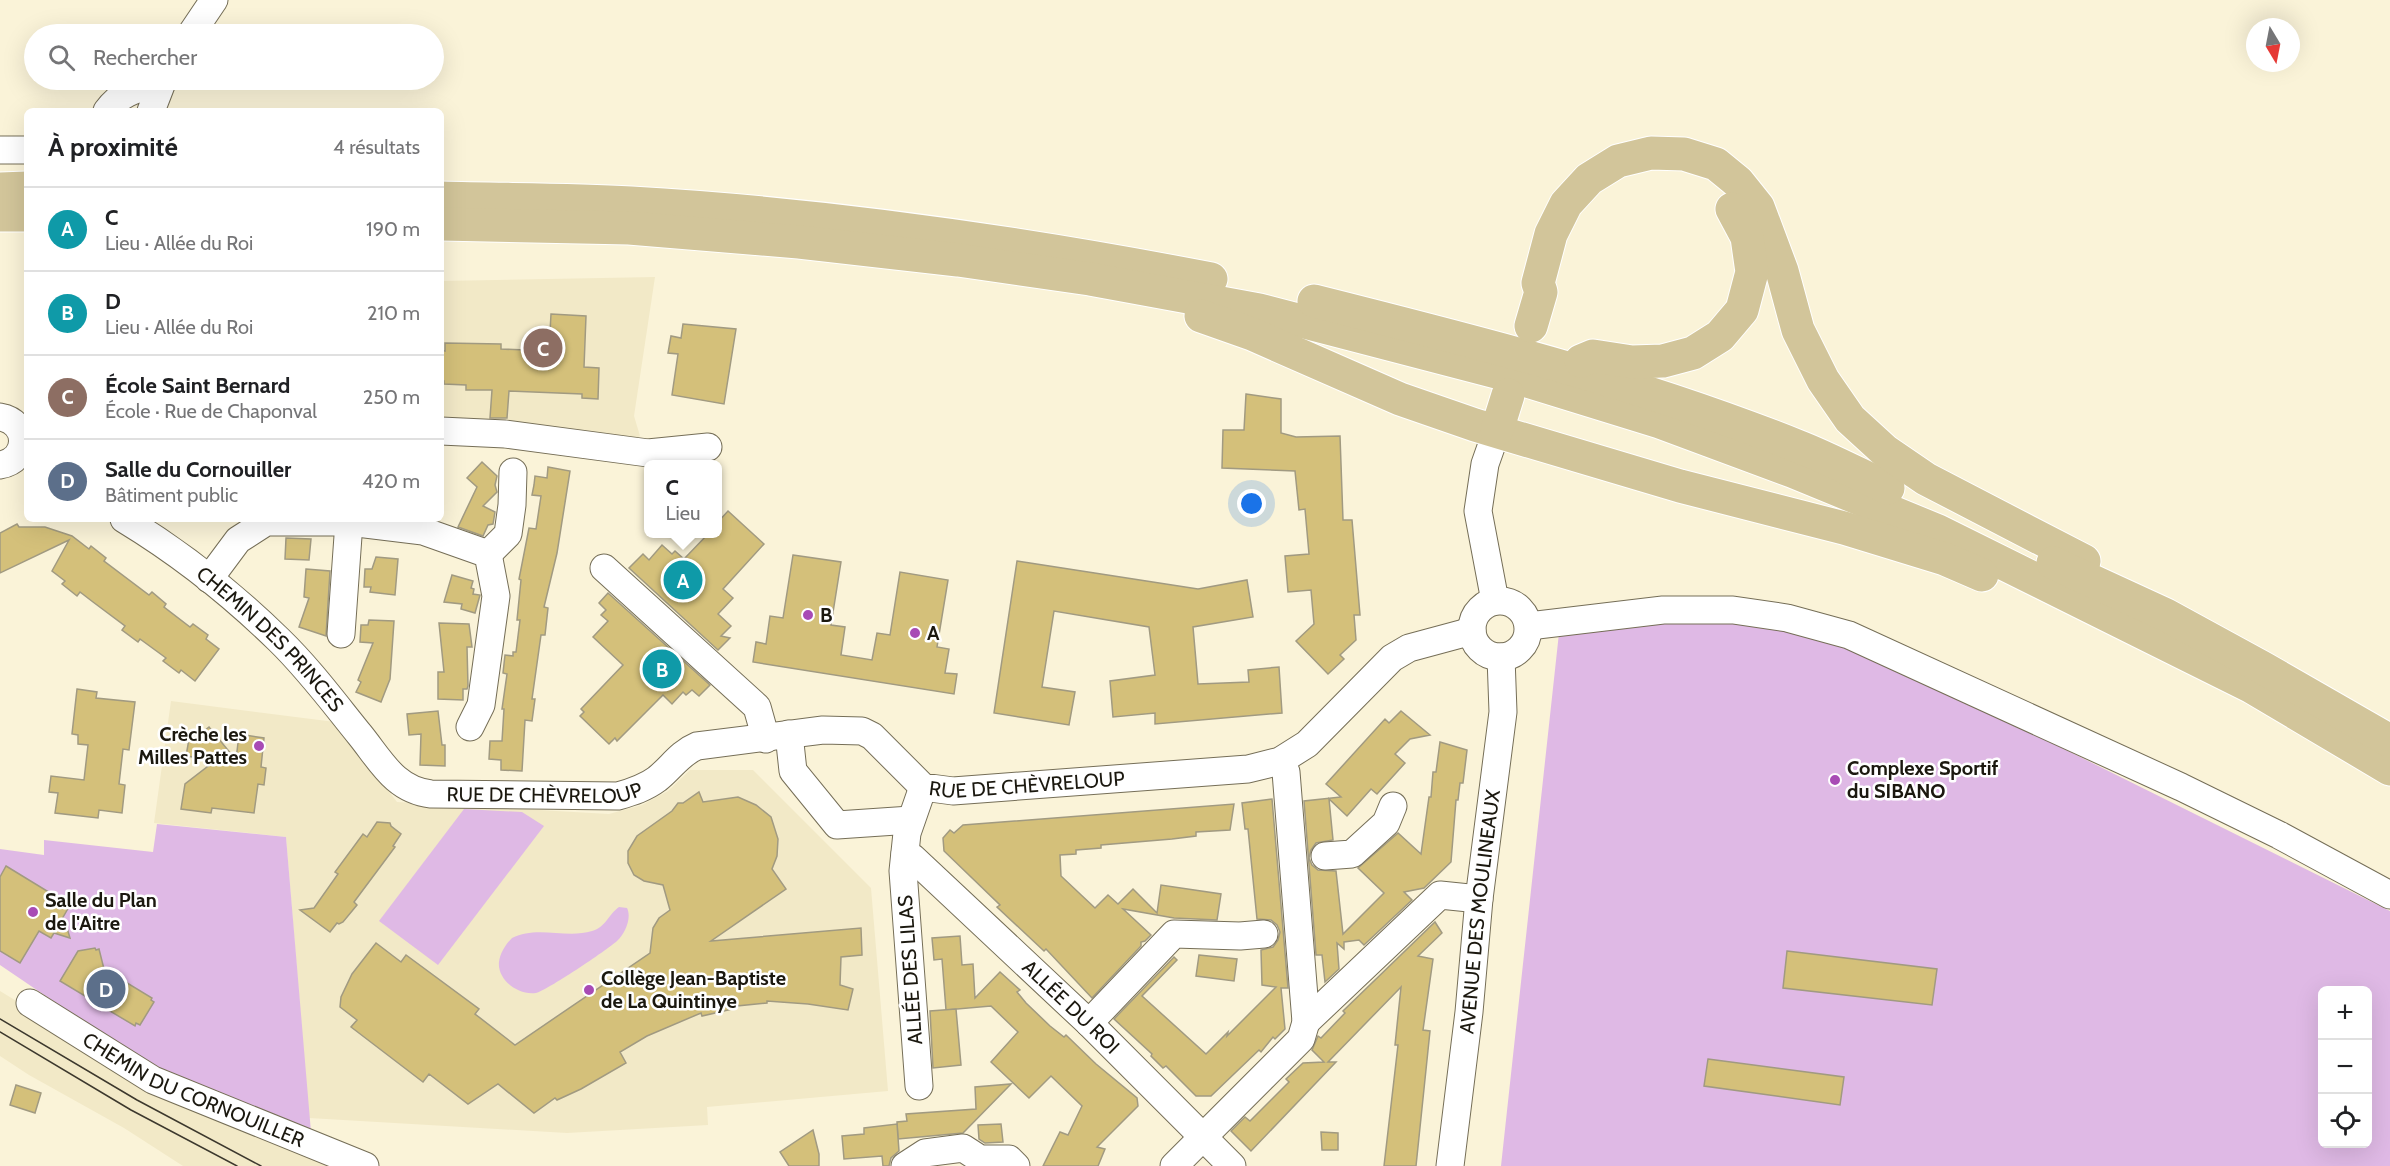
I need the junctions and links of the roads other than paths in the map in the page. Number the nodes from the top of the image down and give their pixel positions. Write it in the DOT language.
graph roads {
  1 [pos="214,0"];
  2 [pos="198,24"];
  3 [pos="133,90"];
  4 [pos="110,108"];
  5 [pos="0,150"];
  6 [pos="24,150"];
  7 [pos="24,188"];
  8 [pos="0,189"];
  9 [pos="444,198"];
  10 [pos="24,214"];
  11 [pos="0,215"];
  12 [pos="444,224"];
  13 [pos="1103,282"];
  14 [pos="1541,292"];
  15 [pos="1531,326"];
  16 [pos="1568,366"];
  17 [pos="1508,395"];
  18 [pos="14,417"];
  19 [pos="1497,430"];
  20 [pos="444,431"];
  21 [pos="708,447"];
  22 [pos="15,460"];
  23 [pos="513,472"];
  24 [pos="133,522"];
  25 [pos="349,522"];
  26 [pos="488,554"];
  27 [pos="604,568"];
  28 [pos="209,579"];
  29 [pos="2052,586"];
  30 [pos="1495,601"];
  31 [pos="2166,615"];
  32 [pos="1529,626"];
  33 [pos="1472,631"];
  34 [pos="341,634"];
  35 [pos="1501,657"];
  36 [pos="470,728"];
  37 [pos="777,737"];
  38 [pos="2390,741"];
  39 [pos="1280,761"];
  40 [pos="2390,769"];
  41 [pos="397,780"];
  42 [pos="923,787"];
  43 [pos="1393,806"];
  44 [pos="911,820"];
  45 [pos="905,854"];
  46 [pos="1310,857"];
  47 [pos="2390,895"];
  48 [pos="1479,899"];
  49 [pos="1281,933"];
  50 [pos="30,1003"];
  51 [pos="1306,1022"];
  52 [pos="1089,1023"];
  53 [pos="919,1086"];
  54 [pos="1202,1137"];
  55 [pos="365,1166"];
  56 [pos="905,1166"];
  57 [pos="1016,1166"];
  58 [pos="1174,1166"];
  59 [pos="1232,1166"];
  60 [pos="1450,1166"];
  1 -- 2 [label="street"];
  3 -- 4 [label="street"];
  5 -- 6 [label="street"];
  7 -- 8 [label="main road"];
  9 -- 16 [label="main road"];
  10 -- 11 [label="main road"];
  12 -- 13 [label="main road"];
  13 -- 19 [label="main road"];
  13 -- 29 [label="main road"];
  14 -- 15 [label="main road"];
  14 -- 16 [label="main road"];
  14 -- 31 [label="main road"];
  16 -- 31 [label="main road"];
  17 -- 19 [label="main road"];
  18 -- 22 [label="street"];
  19 -- 29 [label="main road"];
  19 -- 30 [label="street"];
  20 -- 21 [label="street"];
  23 -- 26 [label="street"];
  24 -- 28 [label="street, CHEMIN DES PRINCES"];
  25 -- 26 [label="street"];
  25 -- 28 [label="street"];
  25 -- 34 [label="street"];
  26 -- 36 [label="street"];
  27 -- 37 [label="street"];
  28 -- 41 [label="street, CHEMIN DES PRINCES"];
  29 -- 40 [label="main road"];
  30 -- 32 [label="street"];
  30 -- 33 [label="street"];
  31 -- 38 [label="main road"];
  32 -- 35 [label="street"];
  32 -- 47 [label="street"];
  33 -- 35 [label="street"];
  33 -- 39 [label="street, RUE DE CHÈVRELOUP"];
  35 -- 48 [label="street, AVENUE DES MOULINEAUX"];
  37 -- 41 [label="street, RUE DE CHÈVRELOUP"];
  37 -- 42 [label="street, RUE DE CHÈVRELOUP"];
  37 -- 44 [label="street"];
  39 -- 42 [label="street, RUE DE CHÈVRELOUP"];
  39 -- 46 [label="street"];
  42 -- 44 [label="street, ALLÉE DES LILAS"];
  43 -- 46 [label="street"];
  44 -- 45 [label="street, ALLÉE DES LILAS"];
  45 -- 52 [label="street, ALLÉE DU ROI"];
  45 -- 53 [label="street, ALLÉE DES LILAS"];
  46 -- 49 [label="street"];
  48 -- 51 [label="street"];
  48 -- 60 [label="street, AVENUE DES MOULINEAUX"];
  49 -- 51 [label="street"];
  49 -- 52 [label="street"];
  50 -- 55 [label="street, CHEMIN DU CORNOUILLER"];
  51 -- 54 [label="street"];
  52 -- 54 [label="street, ALLÉE DU ROI"];
  54 -- 58 [label="street"];
  54 -- 59 [label="street, ALLÉE DU ROI"];
  56 -- 57 [label="street"];
}
